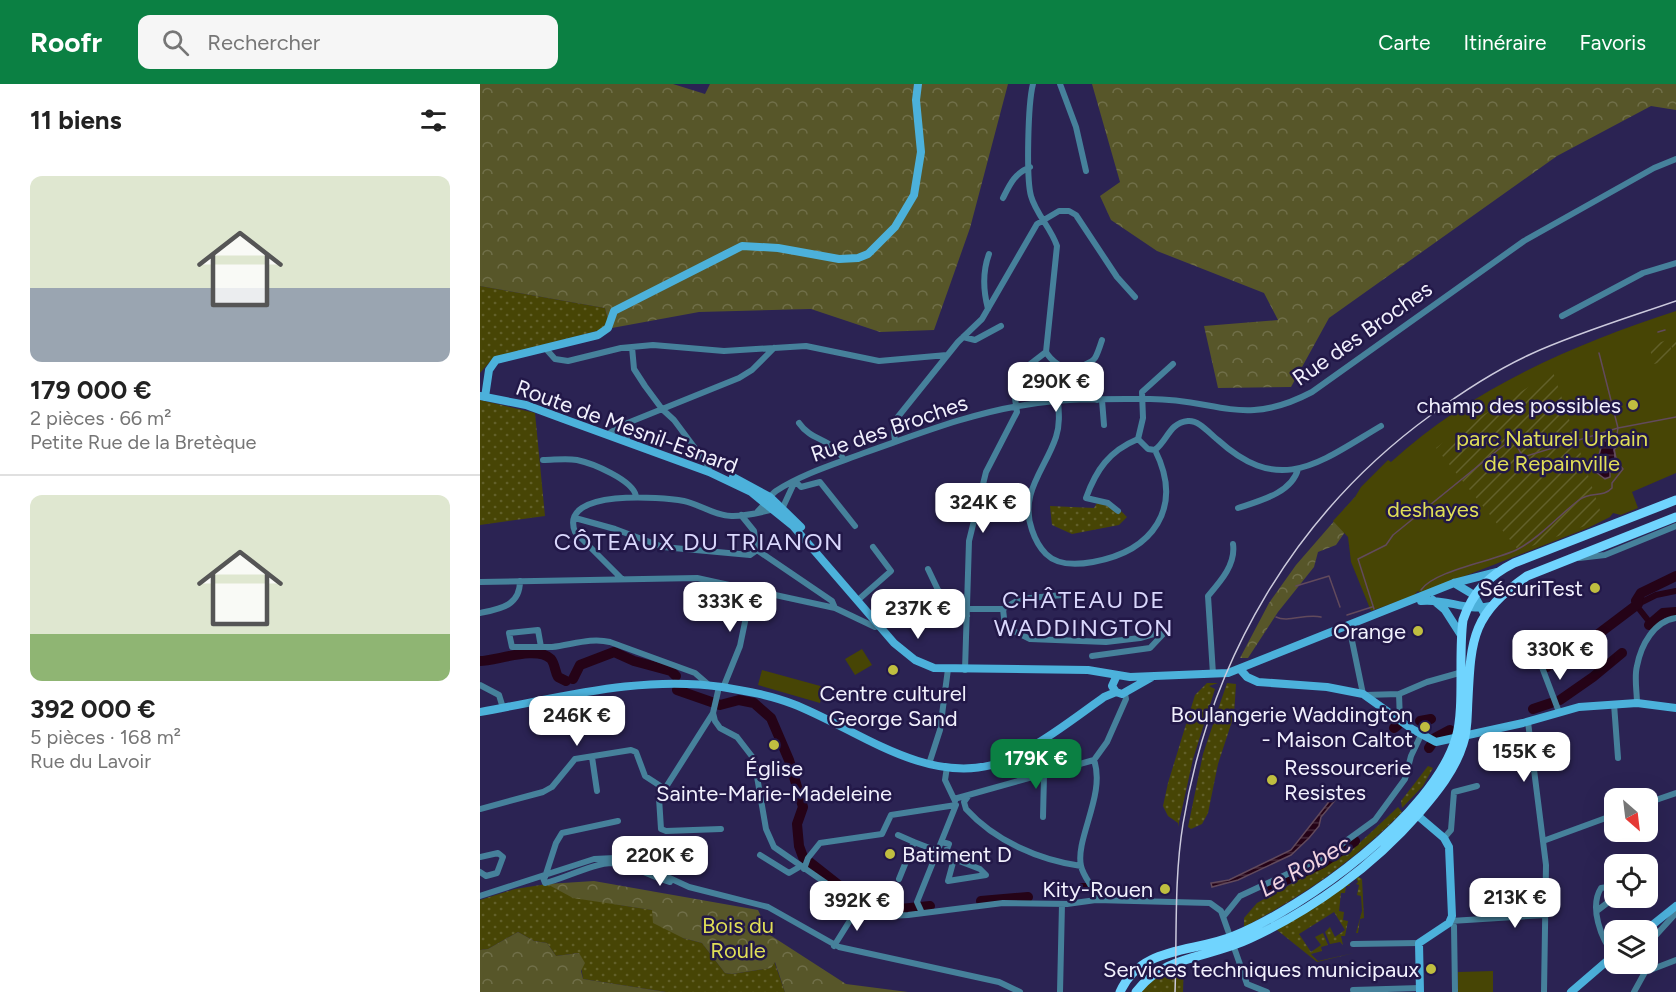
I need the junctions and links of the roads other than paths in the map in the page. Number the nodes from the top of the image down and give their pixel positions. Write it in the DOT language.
graph roads {
  1 [pos="918,84"];
  2 [pos="1033,84"];
  3 [pos="1060,84"];
  4 [pos="1676,159"];
  5 [pos="1030,167"];
  6 [pos="1086,171"];
  7 [pos="1003,198"];
  8 [pos="1044,218"];
  9 [pos="989,254"];
  10 [pos="1676,263"];
  11 [pos="1135,297"];
  12 [pos="988,309"];
  13 [pos="1562,316"];
  14 [pos="1001,326"];
  15 [pos="963,337"];
  16 [pos="1102,340"];
  17 [pos="632,346"];
  18 [pos="774,348"];
  19 [pos="546,349"];
  20 [pos="1046,352"];
  21 [pos="947,355"];
  22 [pos="1173,364"];
  23 [pos="1072,372"];
  24 [pos="483,394"];
  25 [pos="1142,399"];
  26 [pos="1100,400"];
  27 [pos="1058,401"];
  28 [pos="1017,406"];
  29 [pos="662,409"];
  30 [pos="631,422"];
  31 [pos="799,423"];
  32 [pos="1104,425"];
  33 [pos="1381,426"];
  34 [pos="611,432"];
  35 [pos="627,438"];
  36 [pos="1138,440"];
  37 [pos="895,442"];
  38 [pos="1155,450"];
  39 [pos="543,460"];
  40 [pos="844,460"];
  41 [pos="709,467"];
  42 [pos="1298,469"];
  43 [pos="795,481"];
  44 [pos="636,496"];
  45 [pos="769,500"];
  46 [pos="1676,500"];
  47 [pos="779,508"];
  48 [pos="1238,508"];
  49 [pos="758,511"];
  50 [pos="1118,511"];
  51 [pos="741,515"];
  52 [pos="950,516"];
  53 [pos="974,517"];
  54 [pos="1676,517"];
  55 [pos="575,518"];
  56 [pos="855,526"];
  57 [pos="1676,526"];
  58 [pos="1233,544"];
  59 [pos="873,547"];
  60 [pos="757,550"];
  61 [pos="1570,558"];
  62 [pos="928,569"];
  63 [pos="1497,572"];
  64 [pos="622,579"];
  65 [pos="520,581"];
  66 [pos="480,582"];
  67 [pos="1454,584"];
  68 [pos="752,588"];
  69 [pos="1062,595"];
  70 [pos="1474,595"];
  71 [pos="859,599"];
  72 [pos="1432,599"];
  73 [pos="1410,602"];
  74 [pos="1467,607"];
  75 [pos="835,608"];
  76 [pos="1004,609"];
  77 [pos="1486,610"];
  78 [pos="968,612"];
  79 [pos="480,613"];
  80 [pos="1676,618"];
  81 [pos="880,624"];
  82 [pos="1349,626"];
  83 [pos="1461,634"];
  84 [pos="1585,634"];
  85 [pos="541,647"];
  86 [pos="1092,656"];
  87 [pos="1244,667"];
  88 [pos="685,669"];
  89 [pos="948,669"];
  90 [pos="965,670"];
  91 [pos="1459,673"];
  92 [pos="1159,674"];
  93 [pos="1213,674"];
  94 [pos="1130,677"];
  95 [pos="685,684"];
  96 [pos="480,685"];
  97 [pos="1117,685"];
  98 [pos="718,687"];
  99 [pos="1132,688"];
  100 [pos="1399,693"];
  101 [pos="1364,695"];
  102 [pos="1637,703"];
  103 [pos="1614,704"];
  104 [pos="503,708"];
  105 [pos="1676,708"];
  106 [pos="714,709"];
  107 [pos="480,712"];
  108 [pos="1559,712"];
  109 [pos="1400,722"];
  110 [pos="1528,722"];
  111 [pos="1421,735"];
  112 [pos="1460,737"];
  113 [pos="592,757"];
  114 [pos="1617,758"];
  115 [pos="1094,760"];
  116 [pos="929,764"];
  117 [pos="947,767"];
  118 [pos="1044,775"];
  119 [pos="1478,786"];
  120 [pos="665,789"];
  121 [pos="597,791"];
  122 [pos="1676,793"];
  123 [pos="969,795"];
  124 [pos="1658,799"];
  125 [pos="955,802"];
  126 [pos="480,809"];
  127 [pos="1414,811"];
  128 [pos="1043,817"];
  129 [pos="1604,819"];
  130 [pos="618,821"];
  131 [pos="722,829"];
  132 [pos="898,835"];
  133 [pos="1444,838"];
  134 [pos="1542,841"];
  135 [pos="914,842"];
  136 [pos="941,852"];
  137 [pos="760,855"];
  138 [pos="480,857"];
  139 [pos="954,860"];
  140 [pos="1081,866"];
  141 [pos="803,867"];
  142 [pos="480,872"];
  143 [pos="544,878"];
  144 [pos="899,879"];
  145 [pos="1604,887"];
  146 [pos="480,896"];
  147 [pos="1096,900"];
  148 [pos="1062,904"];
  149 [pos="859,906"];
  150 [pos="1604,906"];
  151 [pos="1676,909"];
  152 [pos="1598,910"];
  153 [pos="921,912"];
  154 [pos="1545,915"];
  155 [pos="1224,916"];
  156 [pos="1451,921"];
  157 [pos="1658,922"];
  158 [pos="1658,931"];
  159 [pos="1604,939"];
  160 [pos="1233,941"];
  161 [pos="1419,943"];
  162 [pos="1353,944"];
  163 [pos="834,946"];
  164 [pos="1676,960"];
  165 [pos="1604,964"];
  166 [pos="1658,967"];
  167 [pos="1644,974"];
  168 [pos="1247,984"];
  169 [pos="1257,990"];
  170 [pos="1353,990"];
  171 [pos="1420,990"];
  172 [pos="1455,991"];
  173 [pos="1020,992"];
  174 [pos="1060,992"];
  175 [pos="1120,992"];
  176 [pos="1136,992"];
  177 [pos="1244,992"];
  178 [pos="1267,992"];
  179 [pos="1544,992"];
  180 [pos="1571,992"];
  181 [pos="1634,992"];
  1 -- 19 [label="main road, Route de Mesnil-Esnard"];
  2 -- 5 [label="street"];
  3 -- 6 [label="street"];
  4 -- 25 [label="street, Rue des Broches"];
  5 -- 7 [label="street"];
  5 -- 8 [label="street"];
  8 -- 11 [label="street"];
  8 -- 12 [label="street"];
  8 -- 20 [label="street"];
  9 -- 12 [label="street"];
  10 -- 13 [label="street"];
  12 -- 15 [label="street"];
  14 -- 15 [label="street"];
  15 -- 21 [label="street"];
  16 -- 23 [label="street"];
  17 -- 18 [label="street"];
  17 -- 19 [label="street"];
  17 -- 29 [label="street"];
  18 -- 21 [label="street"];
  18 -- 29 [label="street"];
  19 -- 24 [label="main road, Route de Mesnil-Esnard"];
  20 -- 23 [label="street"];
  20 -- 28 [label="street"];
  21 -- 37 [label="street"];
  22 -- 25 [label="street"];
  23 -- 26 [label="street"];
  24 -- 34 [label="main road, Route de Mesnil-Esnard"];
  24 -- 45 [label="main road, Route de Mesnil-Esnard"];
  25 -- 26 [label="street, Rue des Broches"];
  25 -- 36 [label="street"];
  26 -- 27 [label="street, Rue des Broches"];
  26 -- 32 [label="street"];
  27 -- 28 [label="street, Rue des Broches"];
  27 -- 38 [label="street"];
  28 -- 37 [label="street, Rue des Broches"];
  28 -- 53 [label="street"];
  29 -- 30 [label="street"];
  29 -- 41 [label="street"];
  30 -- 34 [label="street"];
  30 -- 35 [label="street"];
  31 -- 40 [label="street"];
  33 -- 42 [label="street"];
  34 -- 35 [label="main road, Route de Mesnil-Esnard"];
  35 -- 41 [label="main road, Route de Mesnil-Esnard"];
  36 -- 38 [label="street"];
  36 -- 50 [label="street"];
  37 -- 40 [label="street, Rue des Broches"];
  38 -- 42 [label="street"];
  39 -- 44 [label="street"];
  40 -- 43 [label="street, Rue des Broches"];
  41 -- 45 [label="main road, Route de Mesnil-Esnard"];
  42 -- 48 [label="street"];
  43 -- 45 [label="street, Rue des Broches"];
  43 -- 47 [label="street"];
  43 -- 56 [label="street"];
  44 -- 51 [label="street"];
  44 -- 55 [label="street"];
  45 -- 47 [label="main road, Route de Mesnil-Esnard"];
  45 -- 49 [label="street, Rue des Broches"];
  46 -- 63 [label="main road"];
  47 -- 49 [label="street"];
  47 -- 71 [label="main road, Route de Mesnil-Esnard"];
  49 -- 51 [label="street"];
  51 -- 60 [label="street"];
  52 -- 53 [label="street"];
  53 -- 78 [label="street"];
  54 -- 61 [label="main road"];
  55 -- 60 [label="street"];
  55 -- 64 [label="street"];
  57 -- 61 [label="street"];
  58 -- 93 [label="street"];
  59 -- 71 [label="street"];
  60 -- 75 [label="street"];
  61 -- 77 [label="main road"];
  62 -- 78 [label="street"];
  63 -- 67 [label="main road"];
  63 -- 70 [label="main road"];
  64 -- 65 [label="street"];
  64 -- 68 [label="street"];
  65 -- 66 [label="street"];
  65 -- 79 [label="street"];
  67 -- 70 [label="main road"];
  67 -- 73 [label="main road"];
  68 -- 75 [label="street"];
  68 -- 98 [label="street"];
  69 -- 76 [label="street"];
  70 -- 74 [label="main road"];
  70 -- 77 [label="main road"];
  71 -- 81 [label="main road, Route de Mesnil-Esnard"];
  72 -- 73 [label="main road"];
  72 -- 74 [label="main road"];
  72 -- 83 [label="main road"];
  73 -- 82 [label="main road"];
  74 -- 77 [label="main road"];
  74 -- 83 [label="main road"];
  75 -- 81 [label="street"];
  76 -- 78 [label="street"];
  76 -- 86 [label="street"];
  77 -- 112 [label="main road"];
  78 -- 90 [label="street"];
  80 -- 102 [label="street"];
  81 -- 89 [label="main road, Route de Mesnil-Esnard"];
  82 -- 87 [label="main road"];
  82 -- 101 [label="street"];
  83 -- 91 [label="main road"];
  84 -- 108 [label="street"];
  85 -- 85 [label="street"];
  85 -- 88 [label="street"];
  87 -- 93 [label="main road"];
  87 -- 101 [label="main road"];
  88 -- 95 [label="street"];
  88 -- 98 [label="street"];
  89 -- 90 [label="main road"];
  89 -- 116 [label="street"];
  90 -- 97 [label="main road"];
  91 -- 100 [label="street"];
  91 -- 112 [label="main road"];
  92 -- 93 [label="main road"];
  92 -- 94 [label="main road"];
  92 -- 99 [label="main road"];
  94 -- 97 [label="main road"];
  94 -- 99 [label="main road"];
  95 -- 98 [label="main road"];
  95 -- 104 [label="main road"];
  96 -- 104 [label="street"];
  97 -- 99 [label="main road"];
  97 -- 115 [label="street"];
  97 -- 117 [label="main road"];
  98 -- 106 [label="street"];
  98 -- 116 [label="main road"];
  100 -- 101 [label="street"];
  100 -- 109 [label="street"];
  101 -- 109 [label="main road"];
  102 -- 103 [label="main road"];
  102 -- 105 [label="main road"];
  103 -- 108 [label="main road"];
  103 -- 114 [label="street"];
  104 -- 107 [label="main road"];
  106 -- 120 [label="street"];
  106 -- 141 [label="street"];
  108 -- 110 [label="main road"];
  109 -- 111 [label="main road"];
  110 -- 112 [label="main road"];
  110 -- 134 [label="street"];
  111 -- 112 [label="main road"];
  111 -- 155 [label="street"];
  112 -- 127 [label="main road"];
  113 -- 120 [label="street"];
  113 -- 121 [label="street"];
  113 -- 126 [label="street"];
  115 -- 118 [label="street"];
  115 -- 140 [label="street"];
  116 -- 117 [label="main road"];
  117 -- 125 [label="street"];
  118 -- 123 [label="street"];
  118 -- 128 [label="street"];
  119 -- 133 [label="street"];
  120 -- 131 [label="street"];
  122 -- 124 [label="street"];
  123 -- 125 [label="street"];
  123 -- 140 [label="street"];
  125 -- 136 [label="street"];
  125 -- 141 [label="street"];
  127 -- 133 [label="main road"];
  127 -- 160 [label="main road"];
  129 -- 134 [label="street"];
  130 -- 143 [label="street"];
  132 -- 135 [label="street"];
  133 -- 156 [label="main road"];
  134 -- 154 [label="street"];
  135 -- 136 [label="street"];
  135 -- 144 [label="street"];
  136 -- 139 [label="street"];
  136 -- 153 [label="street"];
  137 -- 141 [label="street"];
  138 -- 142 [label="street"];
  139 -- 139 [label="street"];
  140 -- 147 [label="street"];
  141 -- 149 [label="street"];
  143 -- 146 [label="street"];
  143 -- 163 [label="street"];
  145 -- 152 [label="street"];
  147 -- 148 [label="street"];
  147 -- 155 [label="street"];
  148 -- 153 [label="street"];
  148 -- 174 [label="street"];
  149 -- 153 [label="street"];
  149 -- 163 [label="street"];
  150 -- 152 [label="street"];
  151 -- 157 [label="main road"];
  151 -- 158 [label="street"];
  152 -- 159 [label="street"];
  154 -- 156 [label="street"];
  154 -- 179 [label="street"];
  155 -- 160 [label="street"];
  156 -- 161 [label="main road"];
  156 -- 172 [label="street"];
  160 -- 168 [label="street"];
  160 -- 175 [label="main road"];
  160 -- 176 [label="main road"];
  161 -- 162 [label="street"];
  161 -- 171 [label="main road"];
  163 -- 173 [label="street"];
  164 -- 166 [label="street"];
  165 -- 180 [label="main road"];
  167 -- 181 [label="street"];
  168 -- 169 [label="street"];
  168 -- 177 [label="street"];
  169 -- 178 [label="street"];
  170 -- 171 [label="street"];
}
